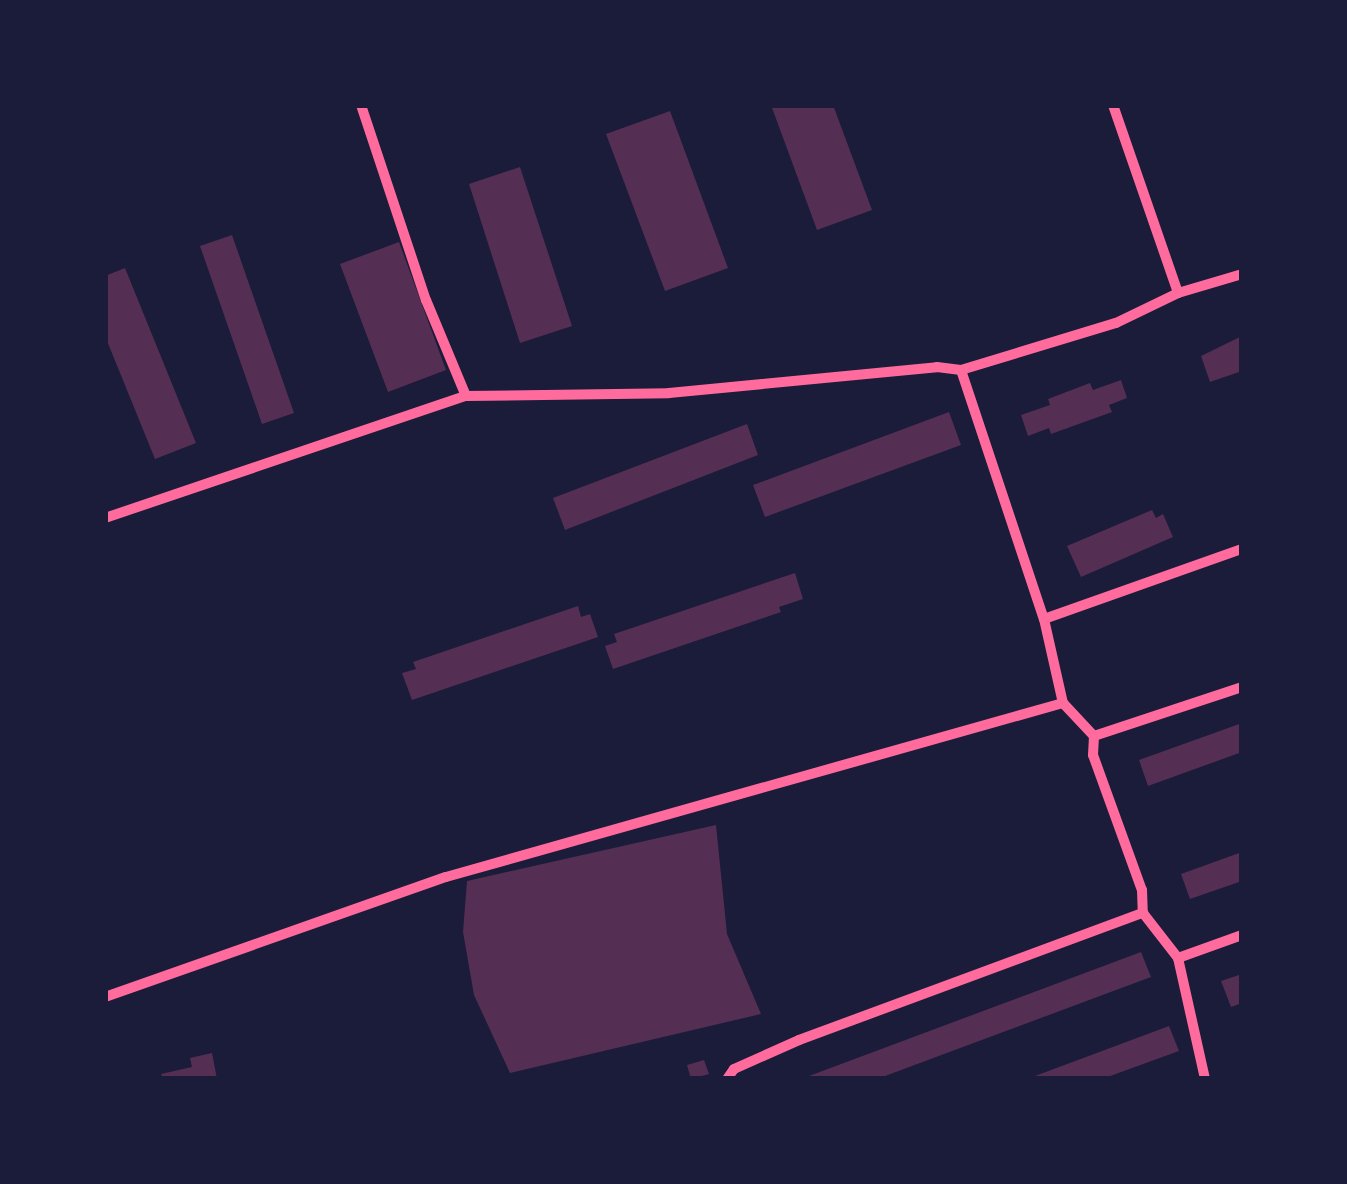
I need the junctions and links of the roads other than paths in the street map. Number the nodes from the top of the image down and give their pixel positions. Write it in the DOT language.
graph roads {
  1 [pos="361,105"];
  2 [pos="1114,105"];
  3 [pos="1242,274"];
  4 [pos="1178,293"];
  5 [pos="961,370"];
  6 [pos="466,396"];
  7 [pos="105,518"];
  8 [pos="1242,549"];
  9 [pos="1044,619"];
  10 [pos="1242,687"];
  11 [pos="1063,703"];
  12 [pos="1094,736"];
  13 [pos="1143,912"];
  14 [pos="1242,935"];
  15 [pos="1178,958"];
  16 [pos="105,997"];
  17 [pos="1202,1078"];
  18 [pos="727,1079"];
  1 -- 6 [label="street"];
  2 -- 4 [label="street"];
  3 -- 4 [label="street"];
  4 -- 5 [label="street"];
  5 -- 6 [label="street"];
  5 -- 9 [label="street"];
  6 -- 7 [label="street"];
  8 -- 9 [label="street"];
  9 -- 11 [label="street"];
  10 -- 12 [label="street"];
  11 -- 12 [label="street"];
  11 -- 16 [label="street"];
  12 -- 13 [label="street"];
  13 -- 15 [label="street"];
  13 -- 18 [label="street"];
  14 -- 15 [label="street"];
  15 -- 17 [label="street"];
}
